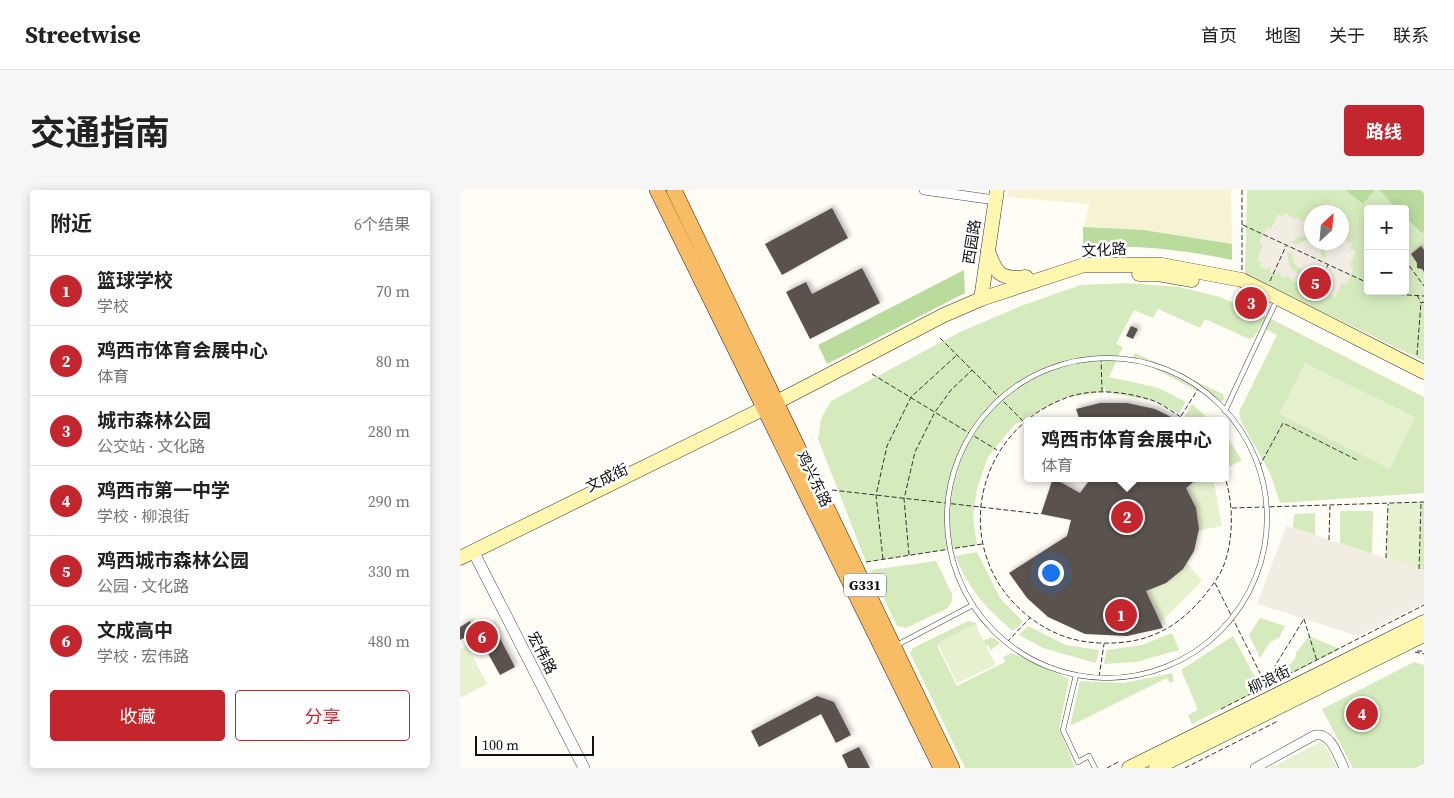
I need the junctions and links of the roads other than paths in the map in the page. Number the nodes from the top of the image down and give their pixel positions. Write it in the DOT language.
graph roads {
  1 [pos="658,190"];
  2 [pos="674,190"];
  3 [pos="924,190"];
  4 [pos="958,192"];
  5 [pos="996,195"];
  6 [pos="987,248"];
  7 [pos="1046,276"];
  8 [pos="982,303"];
  9 [pos="1274,306"];
  10 [pos="1420,366"];
  11 [pos="1424,380"];
  12 [pos="772,409"];
  13 [pos="1225,411"];
  14 [pos="475,555"];
  15 [pos="460,558"];
  16 [pos="460,568"];
  17 [pos="973,604"];
  18 [pos="1424,622"];
  19 [pos="1424,635"];
  20 [pos="894,646"];
  21 [pos="1076,676"];
  22 [pos="1127,763"];
  23 [pos="584,768"];
  24 [pos="940,768"];
  25 [pos="952,768"];
  26 [pos="1094,768"];
  27 [pos="1156,768"];
  28 [pos="1255,768"];
  29 [pos="1344,768"];
  1 -- 12 [label="highway, 鸡兴东路 / G331"];
  2 -- 12 [label="highway, 鸡兴东路 / G331"];
  3 -- 4 [label="street"];
  4 -- 5 [label="street"];
  5 -- 6 [label="main road, 西园路"];
  6 -- 7 [label="main road"];
  6 -- 8 [label="main road, 西园路"];
  7 -- 8 [label="main road, 文化路"];
  7 -- 10 [label="main road, 文化路"];
  8 -- 9 [label="main road, 文化路"];
  8 -- 12 [label="main road, 文化路"];
  9 -- 11 [label="main road, 文化路"];
  9 -- 13 [label="lane"];
  12 -- 14 [label="main road, 文成街"];
  12 -- 20 [label="highway, 鸡兴东路 / G331"];
  12 -- 24 [label="highway, 鸡兴东路 / G331"];
  13 -- 17 [label="lane"];
  13 -- 21 [label="lane"];
  14 -- 15 [label="main road, 文成街"];
  14 -- 16 [label="main road, 文成街"];
  14 -- 23 [label="street, 宏伟路"];
  17 -- 20 [label="lane"];
  17 -- 21 [label="lane"];
  18 -- 22 [label="main road, 柳浪街"];
  19 -- 27 [label="main road, 柳浪街"];
  20 -- 25 [label="highway, 鸡兴东路 / G331"];
  21 -- 26 [label="lane"];
  28 -- 29 [label="street"];
}
